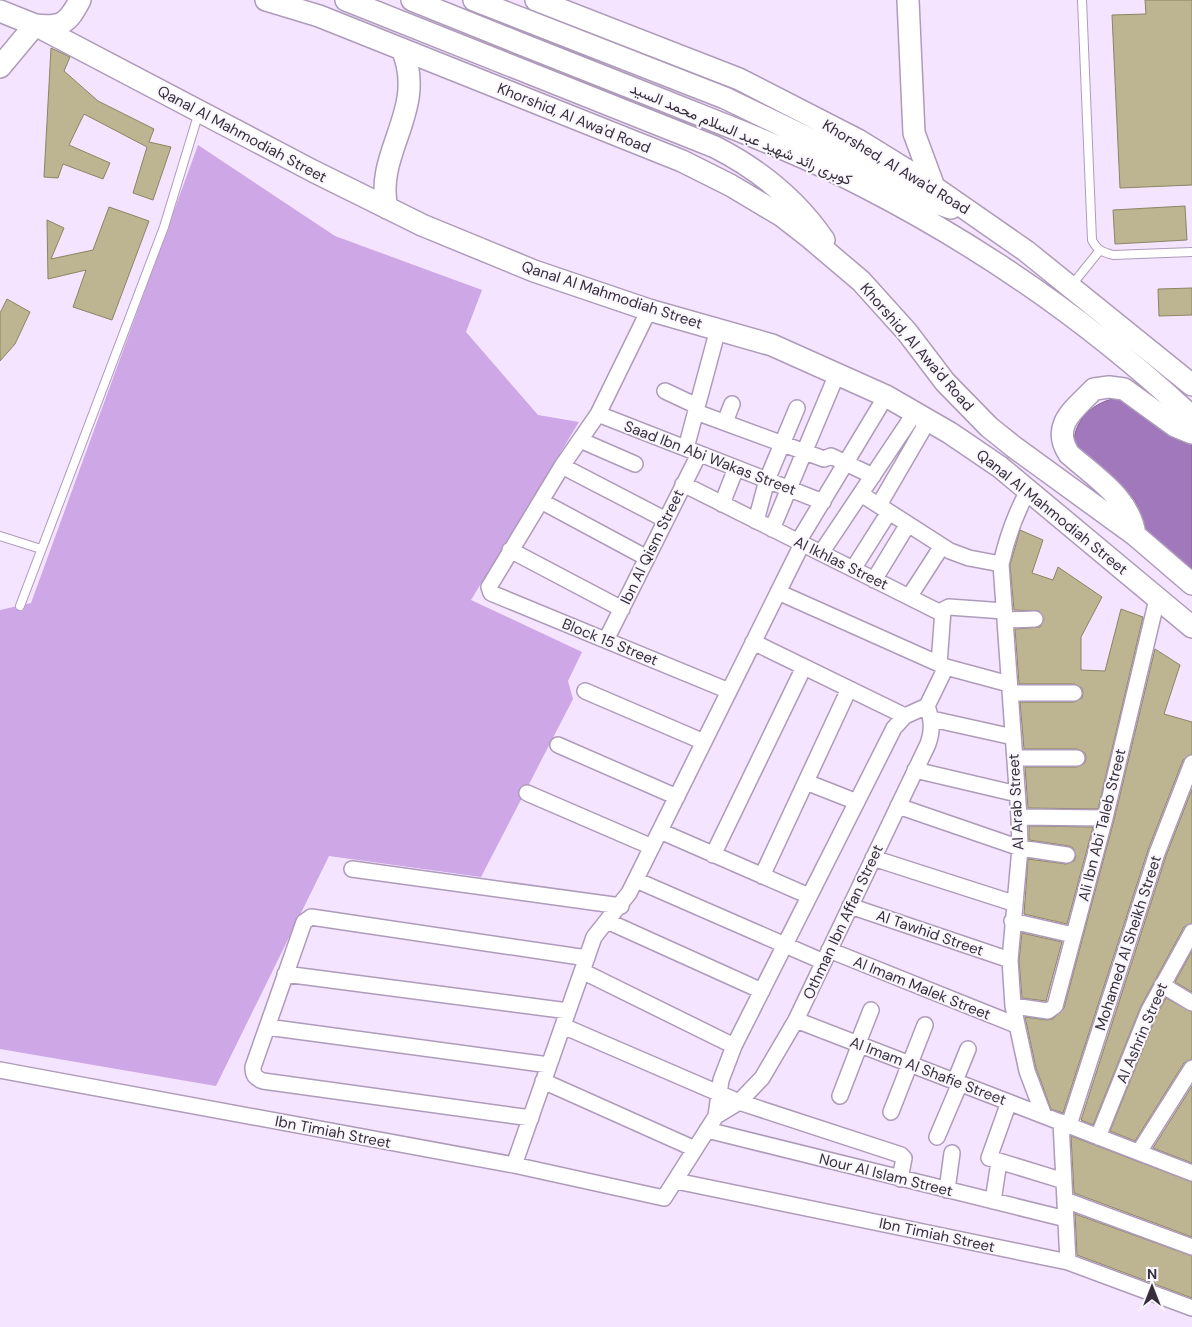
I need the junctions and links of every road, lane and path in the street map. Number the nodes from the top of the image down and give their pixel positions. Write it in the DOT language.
graph roads {
  1 [pos="80,0"];
  2 [pos="266,0"];
  3 [pos="303,0"];
  4 [pos="346,0"];
  5 [pos="412,0"];
  6 [pos="474,0"];
  7 [pos="536,0"];
  8 [pos="908,0"];
  9 [pos="1082,0"];
  10 [pos="0,11"];
  11 [pos="319,16"];
  12 [pos="35,25"];
  13 [pos="402,49"];
  14 [pos="0,67"];
  15 [pos="199,111"];
  16 [pos="934,187"];
  17 [pos="387,208"];
  18 [pos="970,213"];
  19 [pos="1100,250"];
  20 [pos="1192,252"];
  21 [pos="835,258"];
  22 [pos="1071,287"];
  23 [pos="648,310"];
  24 [pos="718,329"];
  25 [pos="837,374"];
  26 [pos="1192,385"];
  27 [pos="665,391"];
  28 [pos="886,396"];
  29 [pos="732,404"];
  30 [pos="797,408"];
  31 [pos="696,409"];
  32 [pos="598,414"];
  33 [pos="922,415"];
  34 [pos="1192,417"];
  35 [pos="725,422"];
  36 [pos="1192,433"];
  37 [pos="580,440"];
  38 [pos="782,444"];
  39 [pos="692,451"];
  40 [pos="804,452"];
  41 [pos="846,463"];
  42 [pos="635,464"];
  43 [pos="562,466"];
  44 [pos="736,468"];
  45 [pos="873,476"];
  46 [pos="766,480"];
  47 [pos="683,484"];
  48 [pos="788,488"];
  49 [pos="1029,490"];
  50 [pos="861,494"];
  51 [pos="540,501"];
  52 [pos="722,504"];
  53 [pos="820,506"];
  54 [pos="884,509"];
  55 [pos="666,520"];
  56 [pos="756,521"];
  57 [pos="908,524"];
  58 [pos="840,525"];
  59 [pos="772,529"];
  60 [pos="1135,534"];
  61 [pos="0,536"];
  62 [pos="800,543"];
  63 [pos="942,546"];
  64 [pos="41,549"];
  65 [pos="510,550"];
  66 [pos="821,553"];
  67 [pos="647,558"];
  68 [pos="1001,564"];
  69 [pos="853,569"];
  70 [pos="874,580"];
  71 [pos="1192,584"];
  72 [pos="778,592"];
  73 [pos="909,597"];
  74 [pos="1158,599"];
  75 [pos="20,606"];
  76 [pos="622,608"];
  77 [pos="943,610"];
  78 [pos="1004,615"];
  79 [pos="1035,620"];
  80 [pos="1192,628"];
  81 [pos="606,640"];
  82 [pos="753,642"];
  83 [pos="943,666"];
  84 [pos="804,667"];
  85 [pos="1009,688"];
  86 [pos="850,689"];
  87 [pos="585,690"];
  88 [pos="729,691"];
  89 [pos="1074,693"];
  90 [pos="929,712"];
  91 [pos="905,716"];
  92 [pos="1013,736"];
  93 [pos="704,742"];
  94 [pos="558,745"];
  95 [pos="1015,758"];
  96 [pos="1077,758"];
  97 [pos="1192,762"];
  98 [pos="915,770"];
  99 [pos="806,782"];
  100 [pos="527,793"];
  101 [pos="1017,794"];
  102 [pos="676,797"];
  103 [pos="857,802"];
  104 [pos="898,806"];
  105 [pos="1019,817"];
  106 [pos="1105,818"];
  107 [pos="660,832"];
  108 [pos="652,847"];
  109 [pos="1020,848"];
  110 [pos="713,855"];
  111 [pos="1067,855"];
  112 [pos="873,858"];
  113 [pos="352,869"];
  114 [pos="762,876"];
  115 [pos="636,880"];
  116 [pos="809,896"];
  117 [pos="1014,903"];
  118 [pos="621,906"];
  119 [pos="850,906"];
  120 [pos="607,921"];
  121 [pos="1012,921"];
  122 [pos="1192,932"];
  123 [pos="1073,935"];
  124 [pos="785,945"];
  125 [pos="826,956"];
  126 [pos="1010,960"];
  127 [pos="585,964"];
  128 [pos="285,974"];
  129 [pos="1162,985"];
  130 [pos="762,991"];
  131 [pos="1192,1002"];
  132 [pos="1013,1006"];
  133 [pos="871,1010"];
  134 [pos="568,1011"];
  135 [pos="796,1020"];
  136 [pos="925,1024"];
  137 [pos="1016,1025"];
  138 [pos="563,1026"];
  139 [pos="267,1027"];
  140 [pos="859,1044"];
  141 [pos="734,1046"];
  142 [pos="968,1049"];
  143 [pos="910,1064"];
  144 [pos="549,1065"];
  145 [pos="1192,1068"];
  146 [pos="0,1070"];
  147 [pos="544,1082"];
  148 [pos="958,1082"];
  149 [pos="1186,1092"];
  150 [pos="718,1094"];
  151 [pos="840,1096"];
  152 [pos="739,1102"];
  153 [pos="1009,1102"];
  154 [pos="891,1112"];
  155 [pos="716,1116"];
  156 [pos="1044,1116"];
  157 [pos="531,1118"];
  158 [pos="1065,1124"];
  159 [pos="708,1130"];
  160 [pos="937,1137"];
  161 [pos="1098,1137"];
  162 [pos="695,1149"];
  163 [pos="1139,1152"];
  164 [pos="952,1153"];
  165 [pos="999,1162"];
  166 [pos="514,1166"];
  167 [pos="1192,1173"];
  168 [pos="900,1179"];
  169 [pos="676,1181"];
  170 [pos="1064,1181"];
  171 [pos="947,1190"];
  172 [pos="665,1197"];
  173 [pos="1065,1200"];
  174 [pos="993,1201"];
  175 [pos="1066,1218"];
  176 [pos="1192,1247"];
  177 [pos="1068,1262"];
  178 [pos="1192,1308"];
  1 -- 12 [label="main road"];
  2 -- 11 [label="main road"];
  3 -- 11 [label="main road"];
  4 -- 21 [label="main road, كوبرى رائد شهيد عبد السلام محمد السيد"];
  5 -- 34 [label="main road, كوبرى رائد شهيد عبد السلام محمد السيد"];
  6 -- 18 [label="main road"];
  7 -- 16 [label="main road, Khorshed, Al Awa'd Road"];
  8 -- 16 [label="main road"];
  9 -- 19 [label="lane"];
  10 -- 12 [label="main road, Qanal Al Mahmodiah Street"];
  11 -- 13 [label="main road, Khorshid, Al Awa'd Road"];
  12 -- 14 [label="main road"];
  12 -- 15 [label="main road, Qanal Al Mahmodiah Street"];
  13 -- 17 [label="main road"];
  13 -- 21 [label="main road, Khorshid, Al Awa'd Road"];
  15 -- 17 [label="main road, Qanal Al Mahmodiah Street"];
  15 -- 64 [label="lane"];
  16 -- 18 [label="main road, Khorshed, Al Awa'd Road"];
  17 -- 23 [label="main road, Qanal Al Mahmodiah Street"];
  18 -- 22 [label="main road, Khorshed, Al Awa'd Road"];
  19 -- 20 [label="lane"];
  19 -- 22 [label="lane"];
  21 -- 60 [label="main road, Khorshid, Al Awa'd Road"];
  22 -- 26 [label="main road, Khorshed, Al Awa'd Road"];
  23 -- 24 [label="main road, Qanal Al Mahmodiah Street"];
  23 -- 32 [label="street"];
  24 -- 25 [label="main road, Qanal Al Mahmodiah Street"];
  24 -- 31 [label="street, Ibn Al Qism Street"];
  25 -- 28 [label="main road, Qanal Al Mahmodiah Street"];
  25 -- 40 [label="street"];
  27 -- 31 [label="street"];
  28 -- 33 [label="main road, Qanal Al Mahmodiah Street"];
  28 -- 41 [label="street"];
  29 -- 35 [label="street"];
  30 -- 38 [label="street"];
  31 -- 35 [label="street"];
  31 -- 39 [label="street, Ibn Al Qism Street"];
  32 -- 37 [label="street"];
  32 -- 39 [label="street, Saad Ibn Abi Wakas Street"];
  33 -- 45 [label="street"];
  33 -- 49 [label="main road, Qanal Al Mahmodiah Street"];
  33 -- 54 [label="street"];
  35 -- 38 [label="street"];
  36 -- 60 [label="main road"];
  37 -- 42 [label="street"];
  37 -- 43 [label="street"];
  38 -- 40 [label="street"];
  38 -- 46 [label="street"];
  39 -- 44 [label="street, Saad Ibn Abi Wakas Street"];
  39 -- 47 [label="street, Ibn Al Qism Street"];
  40 -- 41 [label="street"];
  40 -- 48 [label="street"];
  41 -- 45 [label="street"];
  41 -- 53 [label="street"];
  43 -- 51 [label="street"];
  43 -- 55 [label="street"];
  44 -- 46 [label="street, Saad Ibn Abi Wakas Street"];
  44 -- 52 [label="street"];
  45 -- 50 [label="street"];
  46 -- 48 [label="street, Saad Ibn Abi Wakas Street"];
  46 -- 56 [label="street"];
  47 -- 52 [label="street, Al Ikhlas Street"];
  47 -- 55 [label="street, Ibn Al Qism Street"];
  48 -- 53 [label="street, Saad Ibn Abi Wakas Street"];
  48 -- 59 [label="street"];
  49 -- 68 [label="street, Al Arab Street"];
  49 -- 74 [label="main road, Qanal Al Mahmodiah Street"];
  50 -- 54 [label="street"];
  50 -- 58 [label="street"];
  51 -- 65 [label="street"];
  51 -- 67 [label="street"];
  52 -- 56 [label="street, Al Ikhlas Street"];
  53 -- 58 [label="street, Saad Ibn Abi Wakas Street"];
  53 -- 62 [label="street"];
  54 -- 57 [label="street"];
  54 -- 69 [label="street"];
  55 -- 67 [label="street, Ibn Al Qism Street"];
  56 -- 59 [label="street, Al Ikhlas Street"];
  57 -- 63 [label="street"];
  57 -- 70 [label="street"];
  58 -- 66 [label="street"];
  59 -- 62 [label="street, Al Ikhlas Street"];
  60 -- 71 [label="main road, Khorshid, Al Awa'd Road"];
  61 -- 64 [label="lane"];
  62 -- 66 [label="street, Al Ikhlas Street"];
  62 -- 72 [label="street"];
  63 -- 68 [label="street"];
  63 -- 73 [label="street"];
  64 -- 75 [label="lane"];
  65 -- 76 [label="street"];
  65 -- 81 [label="street, Block 15 Street"];
  66 -- 69 [label="street, Al Ikhlas Street"];
  67 -- 76 [label="street, Ibn Al Qism Street"];
  68 -- 78 [label="street, Al Arab Street"];
  69 -- 70 [label="street, Al Ikhlas Street"];
  70 -- 73 [label="street, Al Ikhlas Street"];
  72 -- 82 [label="street"];
  72 -- 83 [label="street"];
  73 -- 77 [label="street, Al Ikhlas Street"];
  74 -- 80 [label="main road, Qanal Al Mahmodiah Street"];
  74 -- 106 [label="street, Ali Ibn Abi Taleb Street"];
  76 -- 81 [label="street, Ibn Al Qism Street"];
  77 -- 78 [label="street, Al Ikhlas Street"];
  77 -- 83 [label="street"];
  78 -- 79 [label="street, Al Ikhlas Street"];
  78 -- 85 [label="street, Al Arab Street"];
  81 -- 88 [label="street, Block 15 Street"];
  82 -- 84 [label="street"];
  82 -- 88 [label="street"];
  83 -- 85 [label="street"];
  83 -- 90 [label="street, Othman Ibn Affan Street"];
  84 -- 86 [label="street"];
  84 -- 110 [label="street"];
  85 -- 89 [label="street"];
  85 -- 92 [label="street, Al Arab Street"];
  86 -- 91 [label="street"];
  86 -- 99 [label="street"];
  87 -- 93 [label="street"];
  88 -- 93 [label="street"];
  90 -- 91 [label="street, Othman Ibn Affan Street"];
  90 -- 92 [label="street"];
  90 -- 98 [label="street, Othman Ibn Affan Street"];
  91 -- 103 [label="street, Othman Ibn Affan Street"];
  92 -- 95 [label="street, Al Arab Street"];
  93 -- 102 [label="street"];
  94 -- 102 [label="street"];
  95 -- 96 [label="street"];
  95 -- 101 [label="street, Al Arab Street"];
  97 -- 158 [label="street, Mohamed Al Sheikh Street"];
  98 -- 101 [label="street"];
  98 -- 104 [label="street, Othman Ibn Affan Street"];
  99 -- 103 [label="street"];
  99 -- 114 [label="street"];
  100 -- 108 [label="street"];
  101 -- 105 [label="street, Al Arab Street"];
  102 -- 107 [label="street"];
  103 -- 116 [label="street, Othman Ibn Affan Street"];
  104 -- 109 [label="street"];
  104 -- 112 [label="street, Othman Ibn Affan Street"];
  105 -- 106 [label="street"];
  105 -- 109 [label="street, Al Arab Street"];
  106 -- 123 [label="street, Ali Ibn Abi Taleb Street"];
  107 -- 108 [label="street"];
  107 -- 110 [label="street"];
  108 -- 115 [label="street"];
  109 -- 111 [label="street"];
  109 -- 117 [label="street, Al Arab Street"];
  110 -- 114 [label="street"];
  112 -- 117 [label="street"];
  112 -- 119 [label="street, Othman Ibn Affan Street"];
  113 -- 118 [label="street"];
  114 -- 116 [label="street"];
  115 -- 118 [label="street"];
  115 -- 124 [label="street, Al Imam Malek Street"];
  116 -- 124 [label="street, Othman Ibn Affan Street"];
  117 -- 121 [label="street, Al Arab Street"];
  118 -- 120 [label="street"];
  119 -- 125 [label="street, Othman Ibn Affan Street"];
  119 -- 126 [label="street, Al Tawhid Street"];
  120 -- 127 [label="street"];
  120 -- 130 [label="street"];
  121 -- 123 [label="street"];
  121 -- 126 [label="street, Al Arab Street"];
  122 -- 129 [label="street, Al Ashrin Street"];
  123 -- 132 [label="street, Ali Ibn Abi Taleb Street"];
  124 -- 125 [label="street, Al Imam Malek Street"];
  124 -- 130 [label="street, Othman Ibn Affan Street"];
  125 -- 135 [label="street, Othman Ibn Affan Street"];
  125 -- 137 [label="street, Al Imam Malek Street"];
  126 -- 132 [label="street, Al Arab Street"];
  127 -- 128 [label="street"];
  127 -- 134 [label="street"];
  127 -- 141 [label="street"];
  128 -- 134 [label="street"];
  128 -- 139 [label="street"];
  129 -- 131 [label="street"];
  129 -- 161 [label="street, Al Ashrin Street"];
  130 -- 141 [label="street, Othman Ibn Affan Street"];
  132 -- 137 [label="street, Al Arab Street"];
  133 -- 140 [label="street"];
  134 -- 138 [label="street"];
  135 -- 140 [label="street, Al Imam Al Shafie Street"];
  135 -- 152 [label="street, Othman Ibn Affan Street"];
  136 -- 143 [label="street"];
  137 -- 156 [label="street, Al Arab Street"];
  138 -- 144 [label="street"];
  138 -- 150 [label="street"];
  139 -- 144 [label="street"];
  139 -- 157 [label="street"];
  140 -- 143 [label="street, Al Imam Al Shafie Street"];
  140 -- 151 [label="street"];
  141 -- 150 [label="street, Othman Ibn Affan Street"];
  142 -- 148 [label="street"];
  143 -- 148 [label="street, Al Imam Al Shafie Street"];
  143 -- 154 [label="street"];
  144 -- 147 [label="street"];
  145 -- 149 [label="street"];
  146 -- 166 [label="street, Ibn Timiah Street"];
  147 -- 157 [label="street"];
  147 -- 162 [label="street"];
  148 -- 153 [label="street, Al Imam Al Shafie Street"];
  148 -- 160 [label="street"];
  149 -- 163 [label="street"];
  150 -- 152 [label="street"];
  150 -- 155 [label="street, Othman Ibn Affan Street"];
  152 -- 155 [label="street, Othman Ibn Affan Street"];
  152 -- 168 [label="street"];
  153 -- 156 [label="street, Al Imam Al Shafie Street"];
  153 -- 165 [label="street"];
  155 -- 159 [label="street, Othman Ibn Affan Street"];
  156 -- 158 [label="street, Al Imam Al Shafie Street"];
  157 -- 166 [label="street"];
  158 -- 161 [label="street, Al Imam Al Shafie Street"];
  158 -- 170 [label="street"];
  159 -- 162 [label="street, Othman Ibn Affan Street"];
  159 -- 168 [label="street, Nour Al Islam Street"];
  161 -- 163 [label="street, Al Imam Al Shafie Street"];
  162 -- 169 [label="street, Othman Ibn Affan Street"];
  163 -- 167 [label="street, Al Imam Al Shafie Street"];
  164 -- 171 [label="street"];
  165 -- 170 [label="street"];
  165 -- 174 [label="street"];
  166 -- 172 [label="street, Ibn Timiah Street"];
  168 -- 171 [label="street, Nour Al Islam Street"];
  169 -- 172 [label="street, Othman Ibn Affan Street"];
  169 -- 177 [label="street, Ibn Timiah Street"];
  170 -- 173 [label="street"];
  171 -- 174 [label="street, Nour Al Islam Street"];
  173 -- 175 [label="street"];
  173 -- 176 [label="street"];
  174 -- 175 [label="street, Nour Al Islam Street"];
  175 -- 177 [label="street"];
  177 -- 178 [label="street, Ibn Timiah Street"];
}
